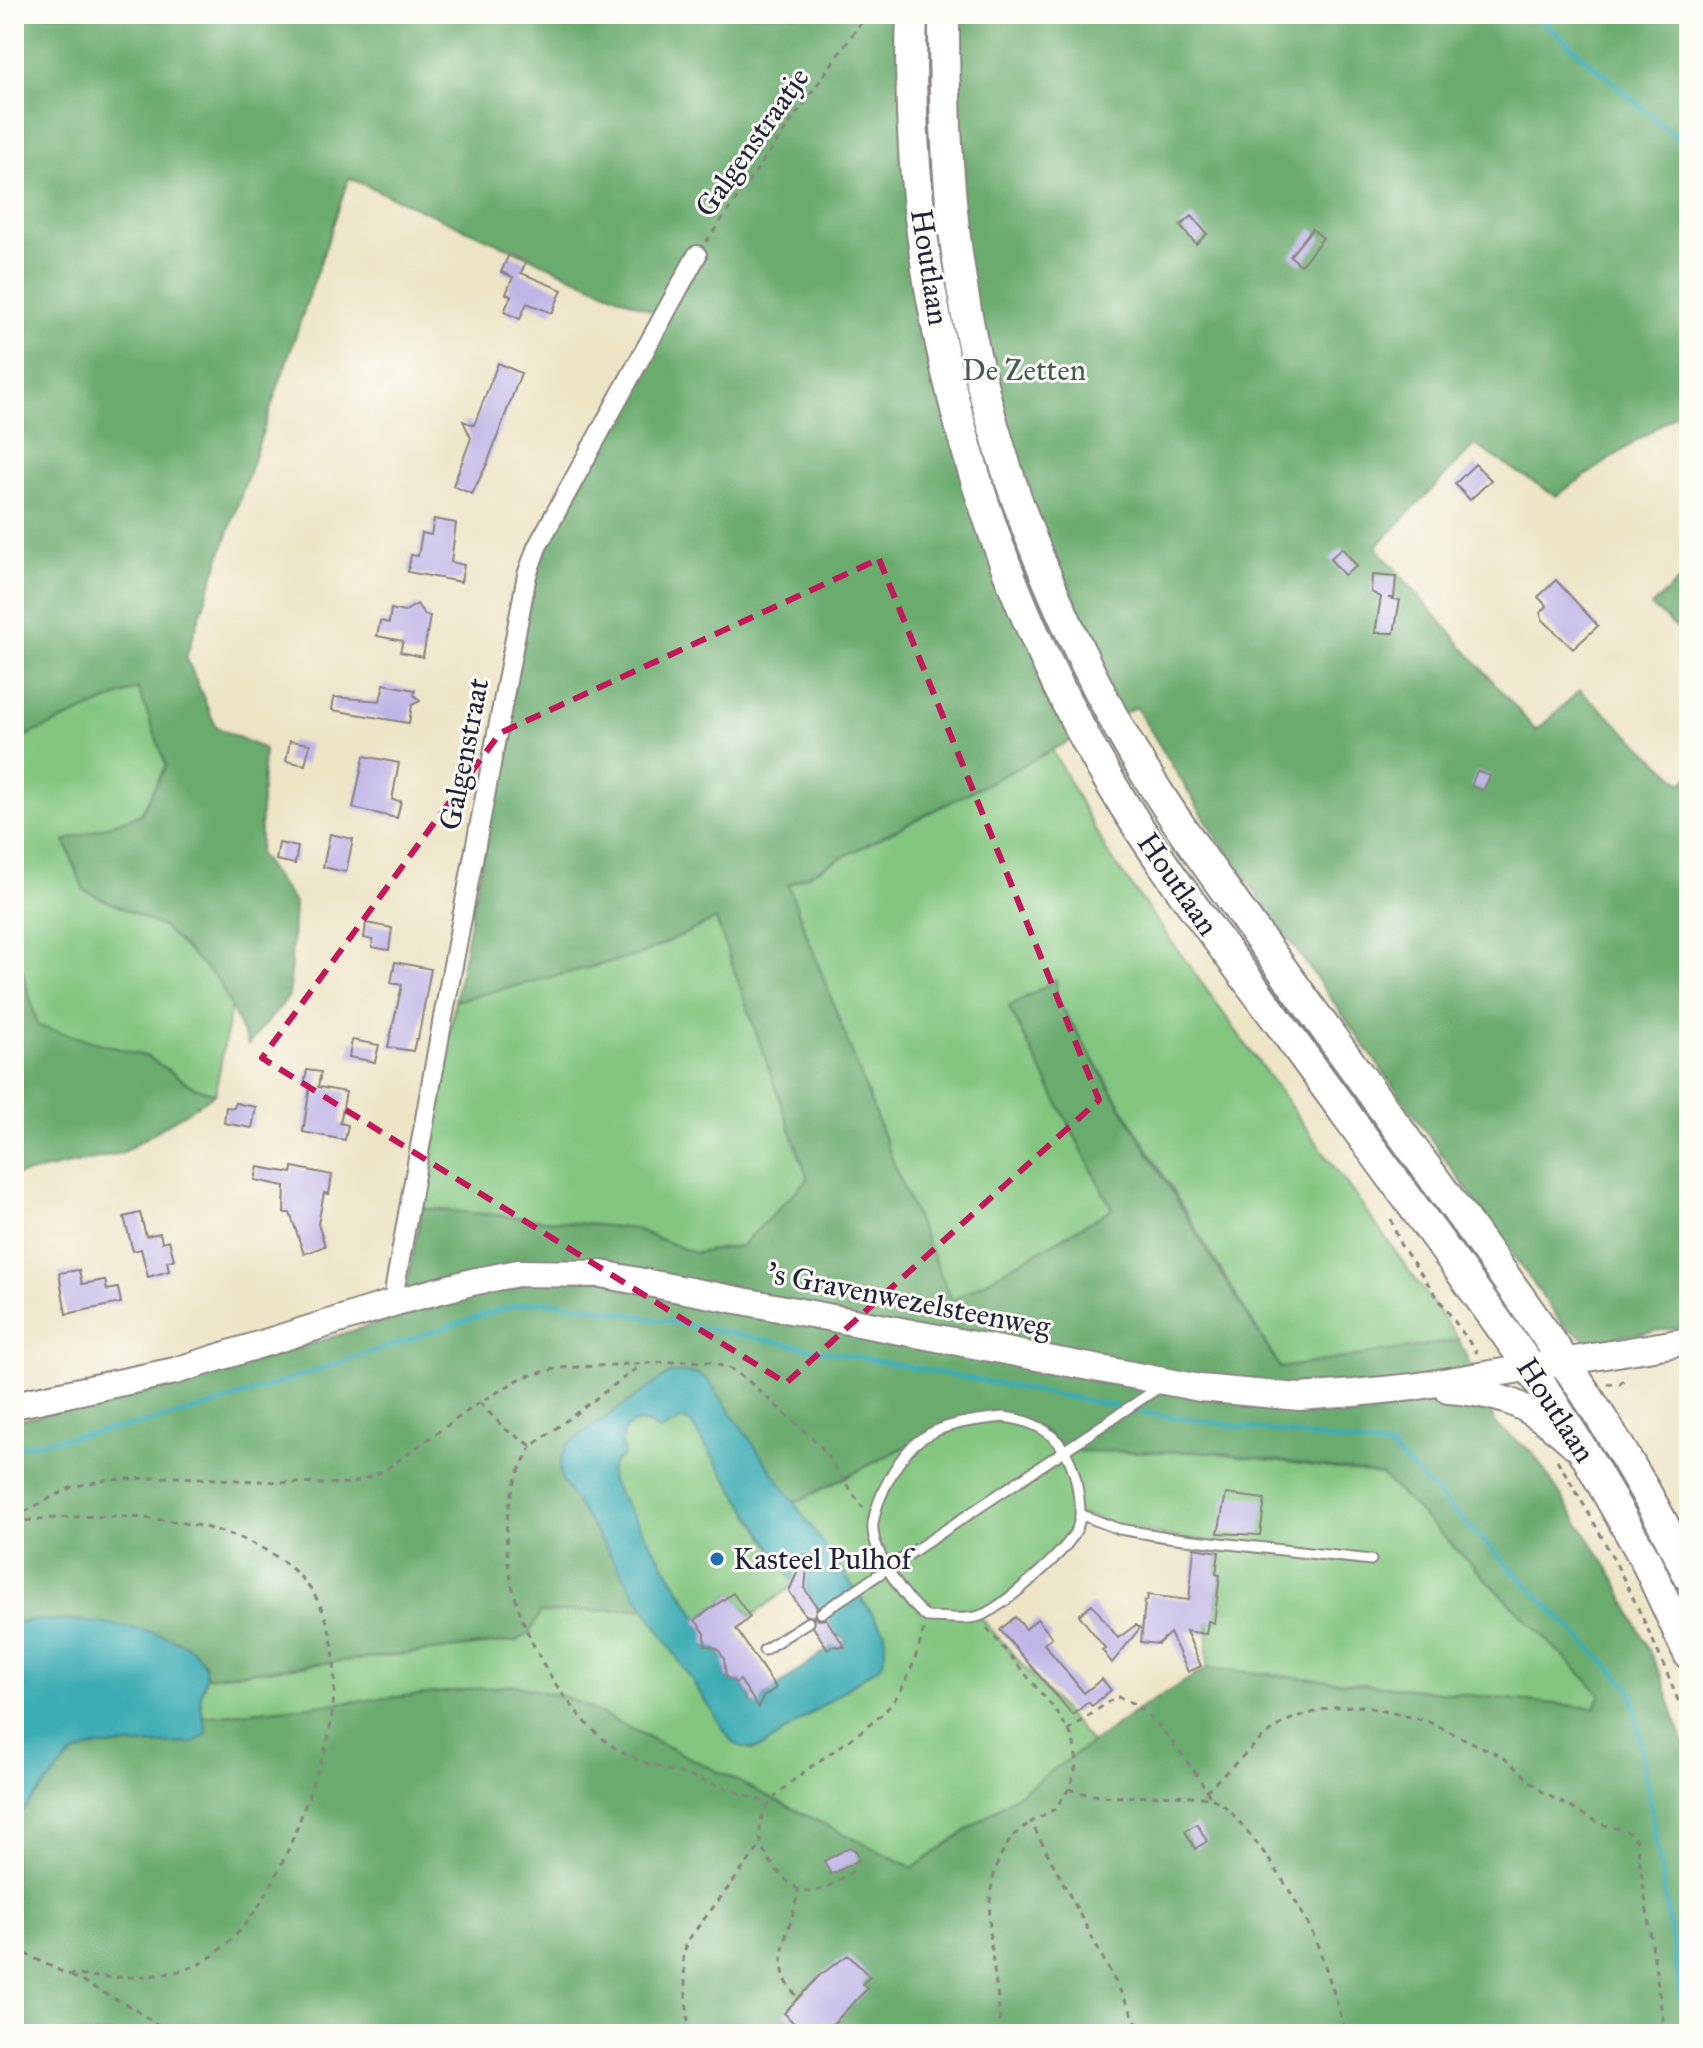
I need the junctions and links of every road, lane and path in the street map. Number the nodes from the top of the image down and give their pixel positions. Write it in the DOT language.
graph roads {
  1 [pos="867,14"];
  2 [pos="912,14"];
  3 [pos="944,14"];
  4 [pos="697,255"];
  5 [pos="396,1302"];
  6 [pos="1689,1341"];
  7 [pos="1566,1361"];
  8 [pos="641,1365"];
  9 [pos="1529,1366"];
  10 [pos="1167,1382"];
  11 [pos="1413,1387"];
  12 [pos="479,1403"];
  13 [pos="14,1405"];
  14 [pos="532,1446"];
  15 [pos="1067,1451"];
  16 [pos="1551,1451"];
  17 [pos="1587,1457"];
  18 [pos="1082,1515"];
  19 [pos="14,1520"];
  20 [pos="873,1525"];
  21 [pos="1371,1560"];
  22 [pos="888,1568"];
  23 [pos="1689,1576"];
  24 [pos="821,1613"];
  25 [pos="927,1617"];
  26 [pos="979,1617"];
  27 [pos="808,1622"];
  28 [pos="764,1650"];
  29 [pos="1689,1654"];
  30 [pos="1689,1729"];
  31 [pos="1068,1731"];
  32 [pos="1069,1789"];
  33 [pos="1206,1791"];
  34 [pos="1210,1798"];
  35 [pos="770,1804"];
  36 [pos="1031,1822"];
  37 [pos="762,1844"];
  38 [pos="853,1871"];
  39 [pos="798,1889"];
  40 [pos="14,1948"];
  41 [pos="66,1974"];
  42 [pos="796,1995"];
  43 [pos="172,2034"];
  44 [pos="689,2034"];
  45 [pos="999,2034"];
  46 [pos="1143,2034"];
  47 [pos="1347,2034"];
  48 [pos="1665,2034"];
  1 -- 4 [label="path, Galgenstraatje"];
  2 -- 9 [label="main road, Houtlaan"];
  3 -- 7 [label="main road, Houtlaan"];
  4 -- 5 [label="street, Galgenstraat"];
  5 -- 10 [label="street, 's Gravenwezelsteenweg"];
  5 -- 13 [label="street, 's Gravenwezelsteenweg"];
  6 -- 7 [label="street, 's Gravenwezelsteenweg"];
  7 -- 9 [label="street, 's Gravenwezelsteenweg"];
  7 -- 23 [label="main road, Houtlaan"];
  8 -- 12 [label="path"];
  8 -- 14 [label="path"];
  8 -- 20 [label="path"];
  9 -- 11 [label="street, 's Gravenwezelsteenweg"];
  9 -- 17 [label="main road, Houtlaan"];
  10 -- 11 [label="street, 's Gravenwezelsteenweg"];
  10 -- 15 [label="lane"];
  11 -- 17 [label="street, 's Gravenwezelsteenweg"];
  12 -- 14 [label="path"];
  12 -- 19 [label="path"];
  14 -- 35 [label="path"];
  15 -- 18 [label="lane"];
  15 -- 20 [label="lane"];
  15 -- 22 [label="lane"];
  16 -- 30 [label="path"];
  17 -- 29 [label="main road, Houtlaan"];
  18 -- 21 [label="lane"];
  18 -- 26 [label="lane"];
  19 -- 41 [label="path"];
  20 -- 22 [label="lane"];
  22 -- 24 [label="lane"];
  22 -- 25 [label="lane"];
  25 -- 26 [label="lane"];
  25 -- 35 [label="path"];
  26 -- 31 [label="path"];
  27 -- 28 [label="lane"];
  31 -- 32 [label="path"];
  31 -- 33 [label="path"];
  32 -- 34 [label="path"];
  32 -- 36 [label="path"];
  33 -- 34 [label="path"];
  33 -- 48 [label="path"];
  34 -- 47 [label="path"];
  35 -- 37 [label="path"];
  36 -- 45 [label="path"];
  36 -- 46 [label="path"];
  37 -- 39 [label="path"];
  37 -- 44 [label="path"];
  38 -- 39 [label="path"];
  39 -- 42 [label="path"];
  40 -- 41 [label="path"];
  41 -- 43 [label="path"];
}
